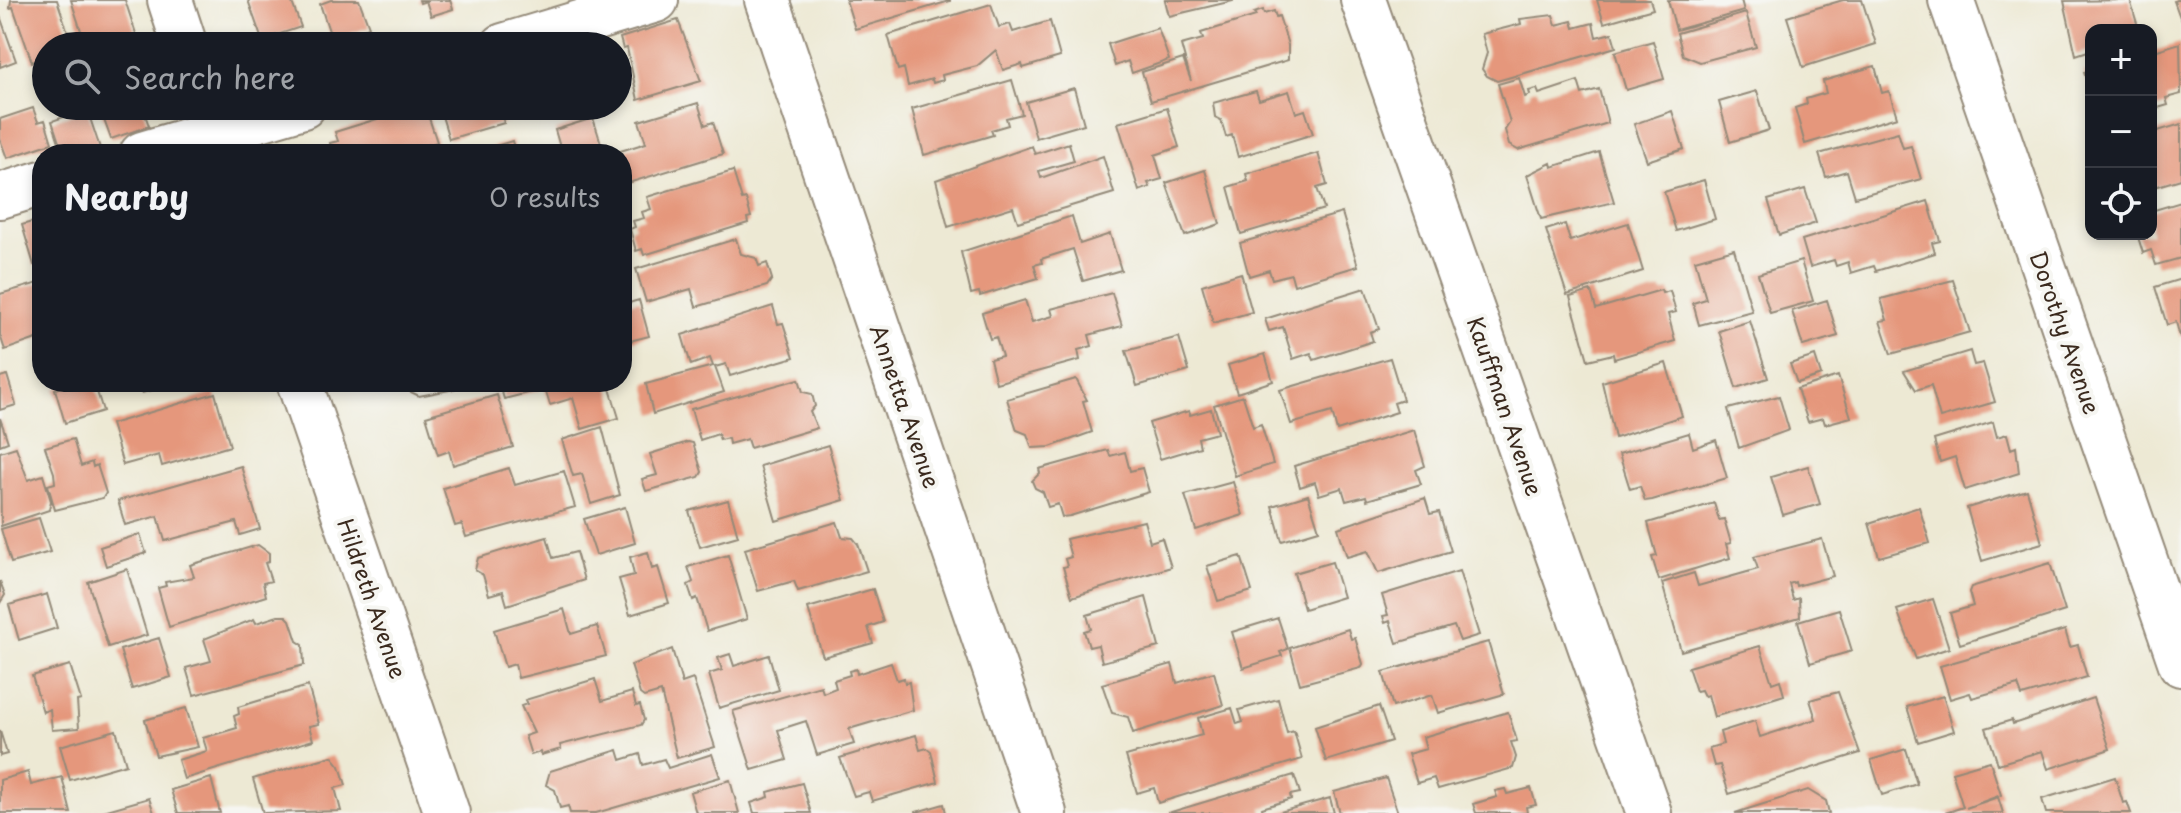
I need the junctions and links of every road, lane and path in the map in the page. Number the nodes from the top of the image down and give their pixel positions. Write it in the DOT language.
graph roads {
  1 [pos="170,0"];
  2 [pos="656,0"];
  3 [pos="767,0"];
  4 [pos="1363,0"];
  5 [pos="1951,0"];
  6 [pos="180,32"];
  7 [pos="550,32"];
  8 [pos="252,120"];
  9 [pos="212,131"];
  10 [pos="172,144"];
  11 [pos="32,186"];
  12 [pos="0,196"];
  13 [pos="302,392"];
  14 [pos="2181,664"];
  15 [pos="447,813"];
  16 [pos="1044,813"];
  17 [pos="1649,813"];
  1 -- 6 [label="street"];
  2 -- 7 [label="street"];
  3 -- 16 [label="street, Annetta Avenue"];
  4 -- 17 [label="street, Kauffman Avenue"];
  5 -- 14 [label="street, Dorothy Avenue"];
  8 -- 9 [label="street"];
  9 -- 10 [label="street"];
  11 -- 12 [label="street"];
  13 -- 15 [label="street, Hildreth Avenue"];
}
